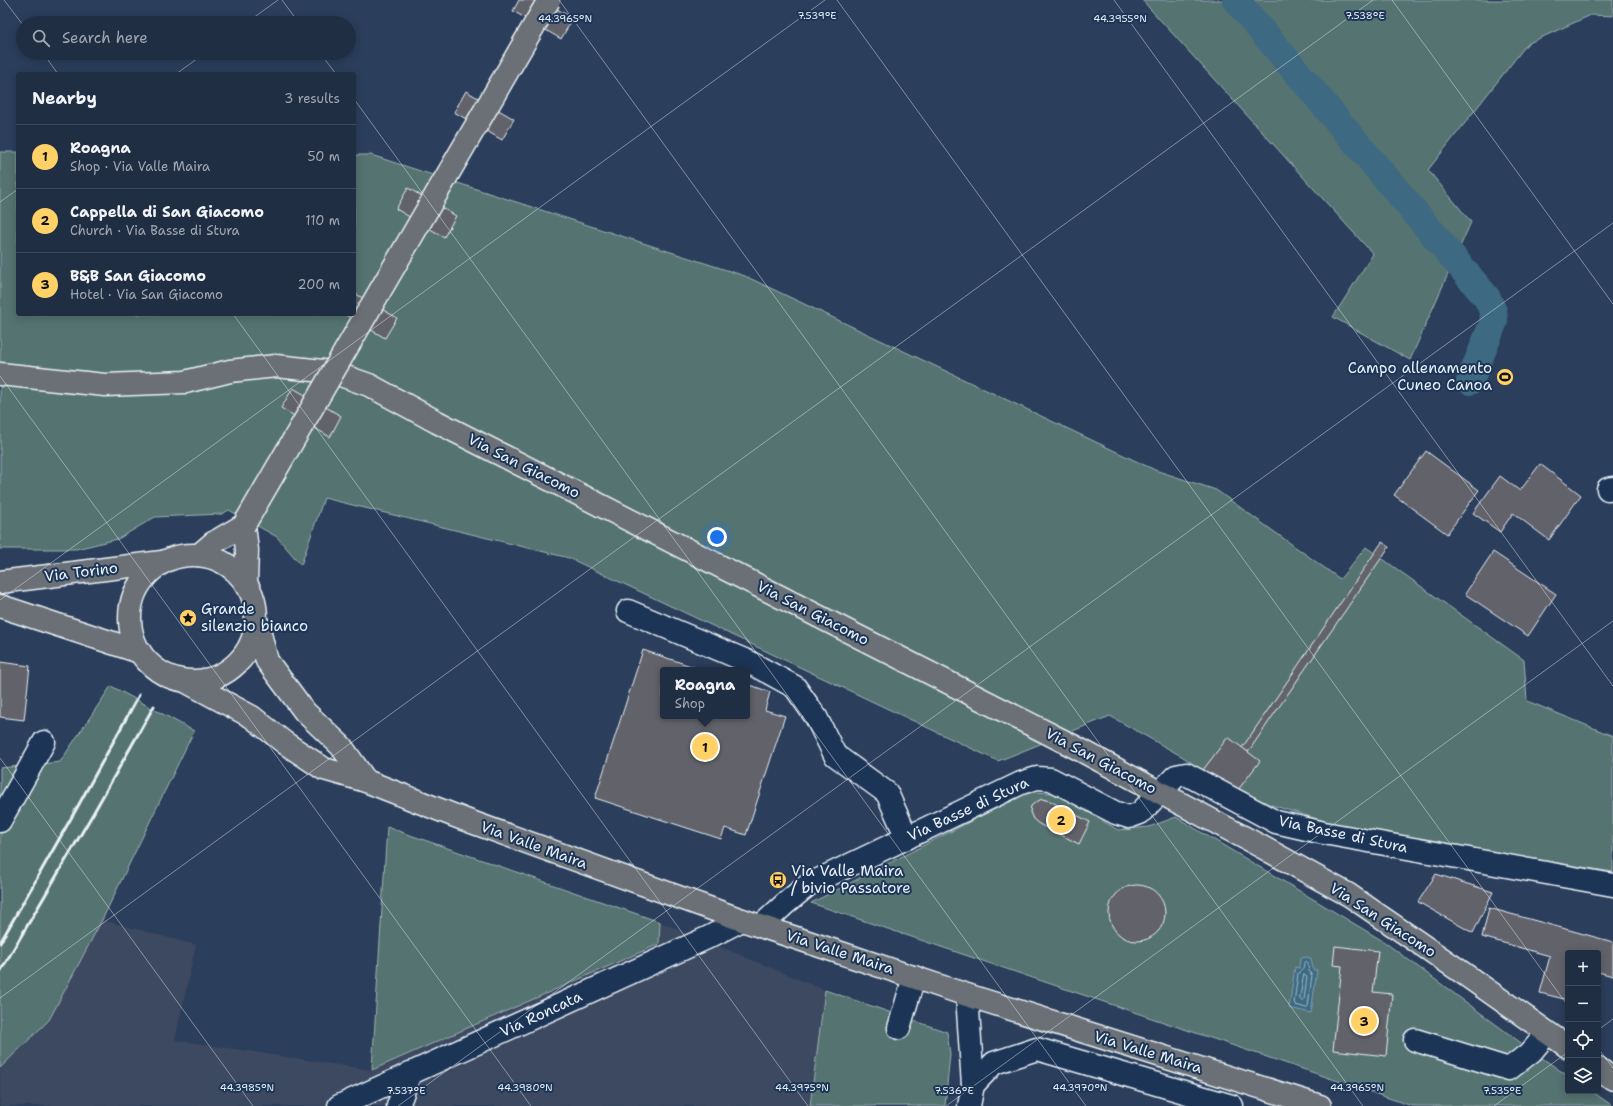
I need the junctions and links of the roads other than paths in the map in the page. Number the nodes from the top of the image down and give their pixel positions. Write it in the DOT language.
graph roads {
  1 [pos="549,0"];
  2 [pos="0,374"];
  3 [pos="244,525"];
  4 [pos="199,555"];
  5 [pos="162,562"];
  6 [pos="0,582"];
  7 [pos="246,583"];
  8 [pos="0,606"];
  9 [pos="628,611"];
  10 [pos="256,619"];
  11 [pos="140,652"];
  12 [pos="185,681"];
  13 [pos="44,742"];
  14 [pos="366,781"];
  15 [pos="1159,792"];
  16 [pos="0,821"];
  17 [pos="907,838"];
  18 [pos="1613,885"];
  19 [pos="751,923"];
  20 [pos="914,977"];
  21 [pos="967,995"];
  22 [pos="899,1028"];
  23 [pos="1547,1033"];
  24 [pos="1415,1040"];
  25 [pos="1565,1045"];
  26 [pos="1601,1070"];
  27 [pos="410,1073"];
  28 [pos="1613,1079"];
  29 [pos="973,1085"];
  30 [pos="1307,1104"];
  31 [pos="339,1106"];
  32 [pos="398,1106"];
  33 [pos="969,1106"];
  34 [pos="1232,1106"];
  1 -- 3 [label="main road, bridge"];
  2 -- 15 [label="main road, Via San Giacomo"];
  3 -- 4 [label="main road"];
  3 -- 7 [label="main road"];
  4 -- 5 [label="main road"];
  4 -- 7 [label="main road"];
  5 -- 6 [label="main road, Via Torino"];
  5 -- 11 [label="main road"];
  7 -- 10 [label="main road"];
  8 -- 11 [label="main road"];
  9 -- 17 [label="street"];
  10 -- 12 [label="main road"];
  10 -- 14 [label="main road"];
  11 -- 12 [label="main road"];
  12 -- 14 [label="main road, Via Valle Maira"];
  13 -- 16 [label="street"];
  14 -- 19 [label="main road, Via Valle Maira"];
  15 -- 17 [label="street, Via Basse di Stura"];
  15 -- 18 [label="street, Via Basse di Stura"];
  15 -- 23 [label="main road, Via San Giacomo"];
  17 -- 19 [label="street, Via Basse di Stura"];
  19 -- 20 [label="main road, Via Valle Maira"];
  19 -- 27 [label="street, Via Roncata"];
  20 -- 21 [label="main road, Via Valle Maira"];
  20 -- 22 [label="street"];
  21 -- 29 [label="street"];
  21 -- 30 [label="main road, Via Valle Maira"];
  23 -- 24 [label="street"];
  23 -- 25 [label="main road, Via San Giacomo"];
  26 -- 28 [label="main road"];
  27 -- 31 [label="street, Via Roncata"];
  27 -- 32 [label="street"];
  29 -- 33 [label="street"];
  29 -- 34 [label="street"];
}
